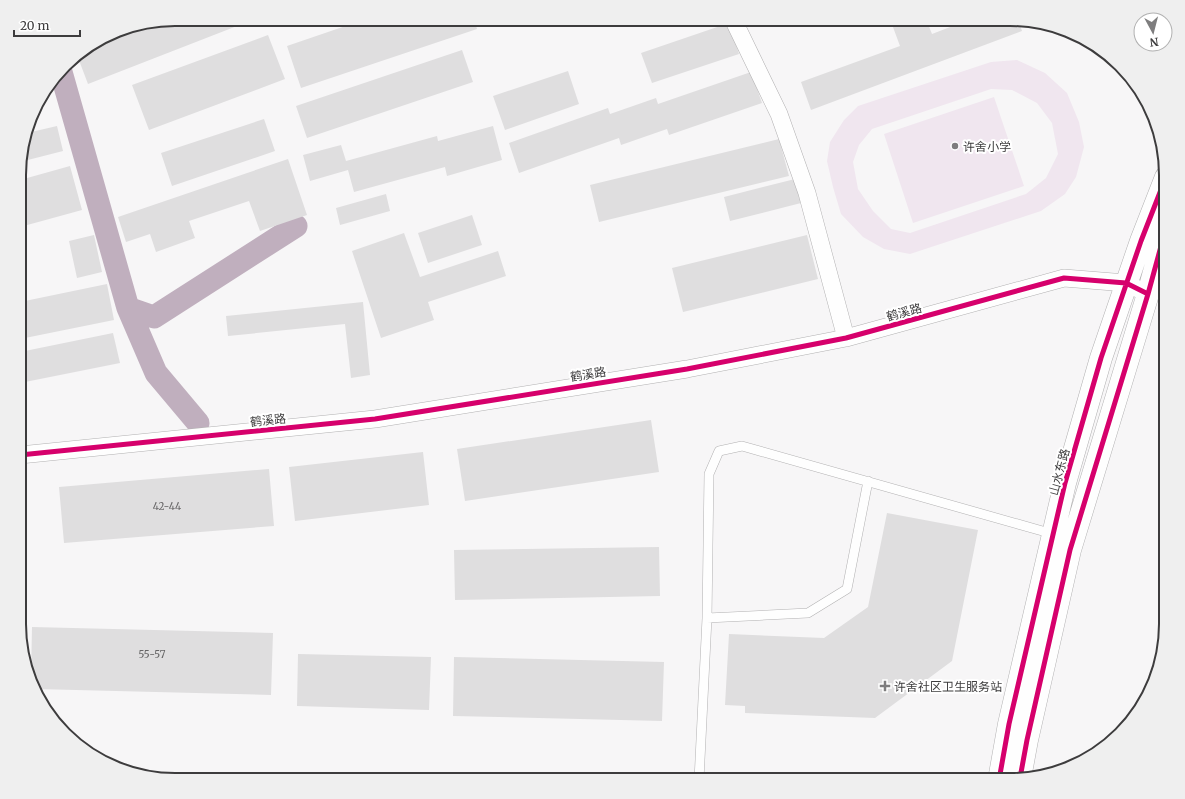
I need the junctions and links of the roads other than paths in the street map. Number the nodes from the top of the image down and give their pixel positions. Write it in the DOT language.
graph roads {
  1 [pos="736,26"];
  2 [pos="1159,195"];
  3 [pos="1159,254"];
  4 [pos="1126,283"];
  5 [pos="1148,294"];
  6 [pos="846,338"];
  7 [pos="26,454"];
  8 [pos="868,481"];
  9 [pos="1054,534"];
  10 [pos="708,618"];
  11 [pos="699,773"];
  12 [pos="1000,773"];
  13 [pos="1021,773"];
  1 -- 6 [label="street"];
  2 -- 4 [label="highway, 山水东路"];
  3 -- 5 [label="highway"];
  4 -- 5 [label="street, 鹤溪路"];
  4 -- 6 [label="street, 鹤溪路"];
  4 -- 9 [label="highway, 山水东路"];
  5 -- 13 [label="highway"];
  6 -- 7 [label="street, 鹤溪路"];
  8 -- 9 [label="lane"];
  8 -- 10 [label="lane"];
  8 -- 10 [label="lane"];
  9 -- 12 [label="highway, 山水东路"];
  10 -- 11 [label="lane"];
}
